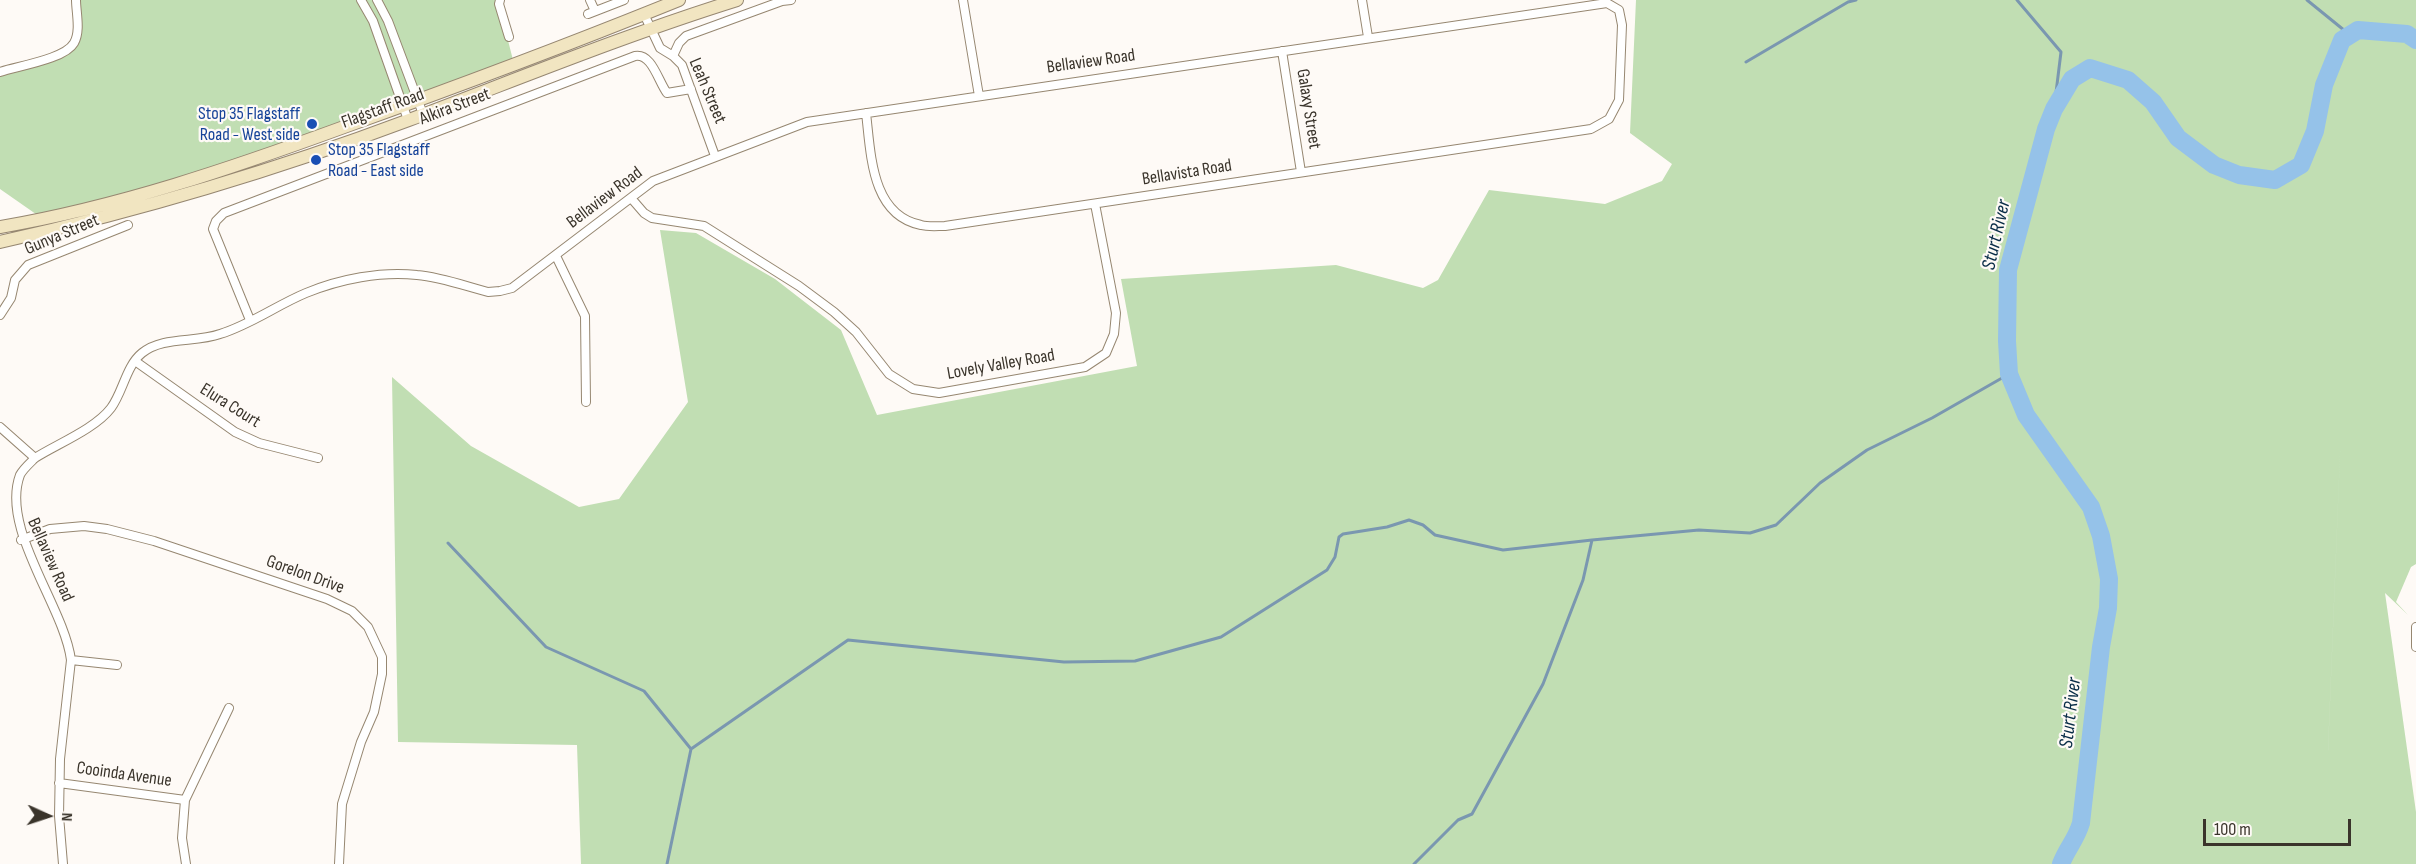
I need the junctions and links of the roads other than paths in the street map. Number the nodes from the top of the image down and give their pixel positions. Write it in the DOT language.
graph roads {
  1 [pos="76,0"];
  2 [pos="361,0"];
  3 [pos="500,0"];
  4 [pos="590,0"];
  5 [pos="624,0"];
  6 [pos="679,0"];
  7 [pos="737,0"];
  8 [pos="791,0"];
  9 [pos="963,0"];
  10 [pos="1362,0"];
  11 [pos="379,1"];
  12 [pos="367,9"];
  13 [pos="644,14"];
  14 [pos="649,28"];
  15 [pos="509,37"];
  16 [pos="1368,37"];
  17 [pos="1282,51"];
  18 [pos="673,56"];
  19 [pos="0,72"];
  20 [pos="691,89"];
  21 [pos="978,96"];
  22 [pos="418,100"];
  23 [pos="403,106"];
  24 [pos="866,113"];
  25 [pos="423,114"];
  26 [pos="408,120"];
  27 [pos="1591,129"];
  28 [pos="715,156"];
  29 [pos="1301,172"];
  30 [pos="631,198"];
  31 [pos="1095,204"];
  32 [pos="128,225"];
  33 [pos="0,227"];
  34 [pos="0,242"];
  35 [pos="556,256"];
  36 [pos="0,315"];
  37 [pos="250,320"];
  38 [pos="135,362"];
  39 [pos="586,402"];
  40 [pos="0,427"];
  41 [pos="35,458"];
  42 [pos="318,458"];
  43 [pos="21,540"];
  44 [pos="2416,628"];
  45 [pos="2416,647"];
  46 [pos="71,660"];
  47 [pos="117,664"];
  48 [pos="229,708"];
  49 [pos="59,783"];
  50 [pos="185,800"];
  51 [pos="63,864"];
  52 [pos="186,864"];
  53 [pos="339,864"];
  1 -- 19 [label="street"];
  2 -- 12 [label="street"];
  3 -- 15 [label="street"];
  4 -- 5 [label="street"];
  6 -- 13 [label="main road, Flagstaff Road"];
  7 -- 14 [label="main road, Flagstaff Road"];
  8 -- 18 [label="street"];
  9 -- 21 [label="street"];
  10 -- 16 [label="street"];
  11 -- 12 [label="street"];
  11 -- 22 [label="street"];
  12 -- 23 [label="street"];
  13 -- 14 [label="street, Leah Street"];
  13 -- 22 [label="main road, Flagstaff Road"];
  14 -- 18 [label="street, Leah Street"];
  14 -- 25 [label="main road, Flagstaff Road"];
  16 -- 17 [label="street, Bellaview Road"];
  16 -- 27 [label="street, Bellaview Road"];
  17 -- 21 [label="street, Bellaview Road"];
  17 -- 29 [label="street, Galaxy Street"];
  18 -- 20 [label="street, Leah Street"];
  20 -- 28 [label="street, Leah Street"];
  20 -- 37 [label="street, Alkira Street"];
  21 -- 24 [label="street, Bellaview Road"];
  22 -- 23 [label="main road, Flagstaff Road"];
  22 -- 25 [label="street"];
  23 -- 26 [label="street"];
  23 -- 33 [label="main road, Flagstaff Road"];
  24 -- 28 [label="street, Bellaview Road"];
  24 -- 31 [label="street, Bellavista Road"];
  25 -- 26 [label="main road, Flagstaff Road"];
  26 -- 34 [label="main road, Flagstaff Road"];
  27 -- 29 [label="street, Bellavista Road"];
  28 -- 30 [label="street, Bellaview Road"];
  29 -- 31 [label="street, Bellavista Road"];
  30 -- 31 [label="street, Lovely Valley Road"];
  30 -- 35 [label="street, Bellaview Road"];
  32 -- 36 [label="street, Gunya Street"];
  35 -- 37 [label="street, Bellaview Road"];
  35 -- 39 [label="street"];
  37 -- 38 [label="street, Bellaview Road"];
  38 -- 41 [label="street, Bellaview Road"];
  38 -- 42 [label="street, Elura Court"];
  40 -- 41 [label="street"];
  41 -- 43 [label="street, Bellaview Road"];
  43 -- 46 [label="street, Bellaview Road"];
  43 -- 53 [label="street, Gorelon Drive"];
  44 -- 45 [label="street"];
  46 -- 47 [label="street"];
  46 -- 49 [label="street, Bellaview Road"];
  48 -- 50 [label="street"];
  49 -- 50 [label="street, Cooinda Avenue"];
  49 -- 51 [label="street, Bellaview Road"];
  50 -- 52 [label="street"];
}
